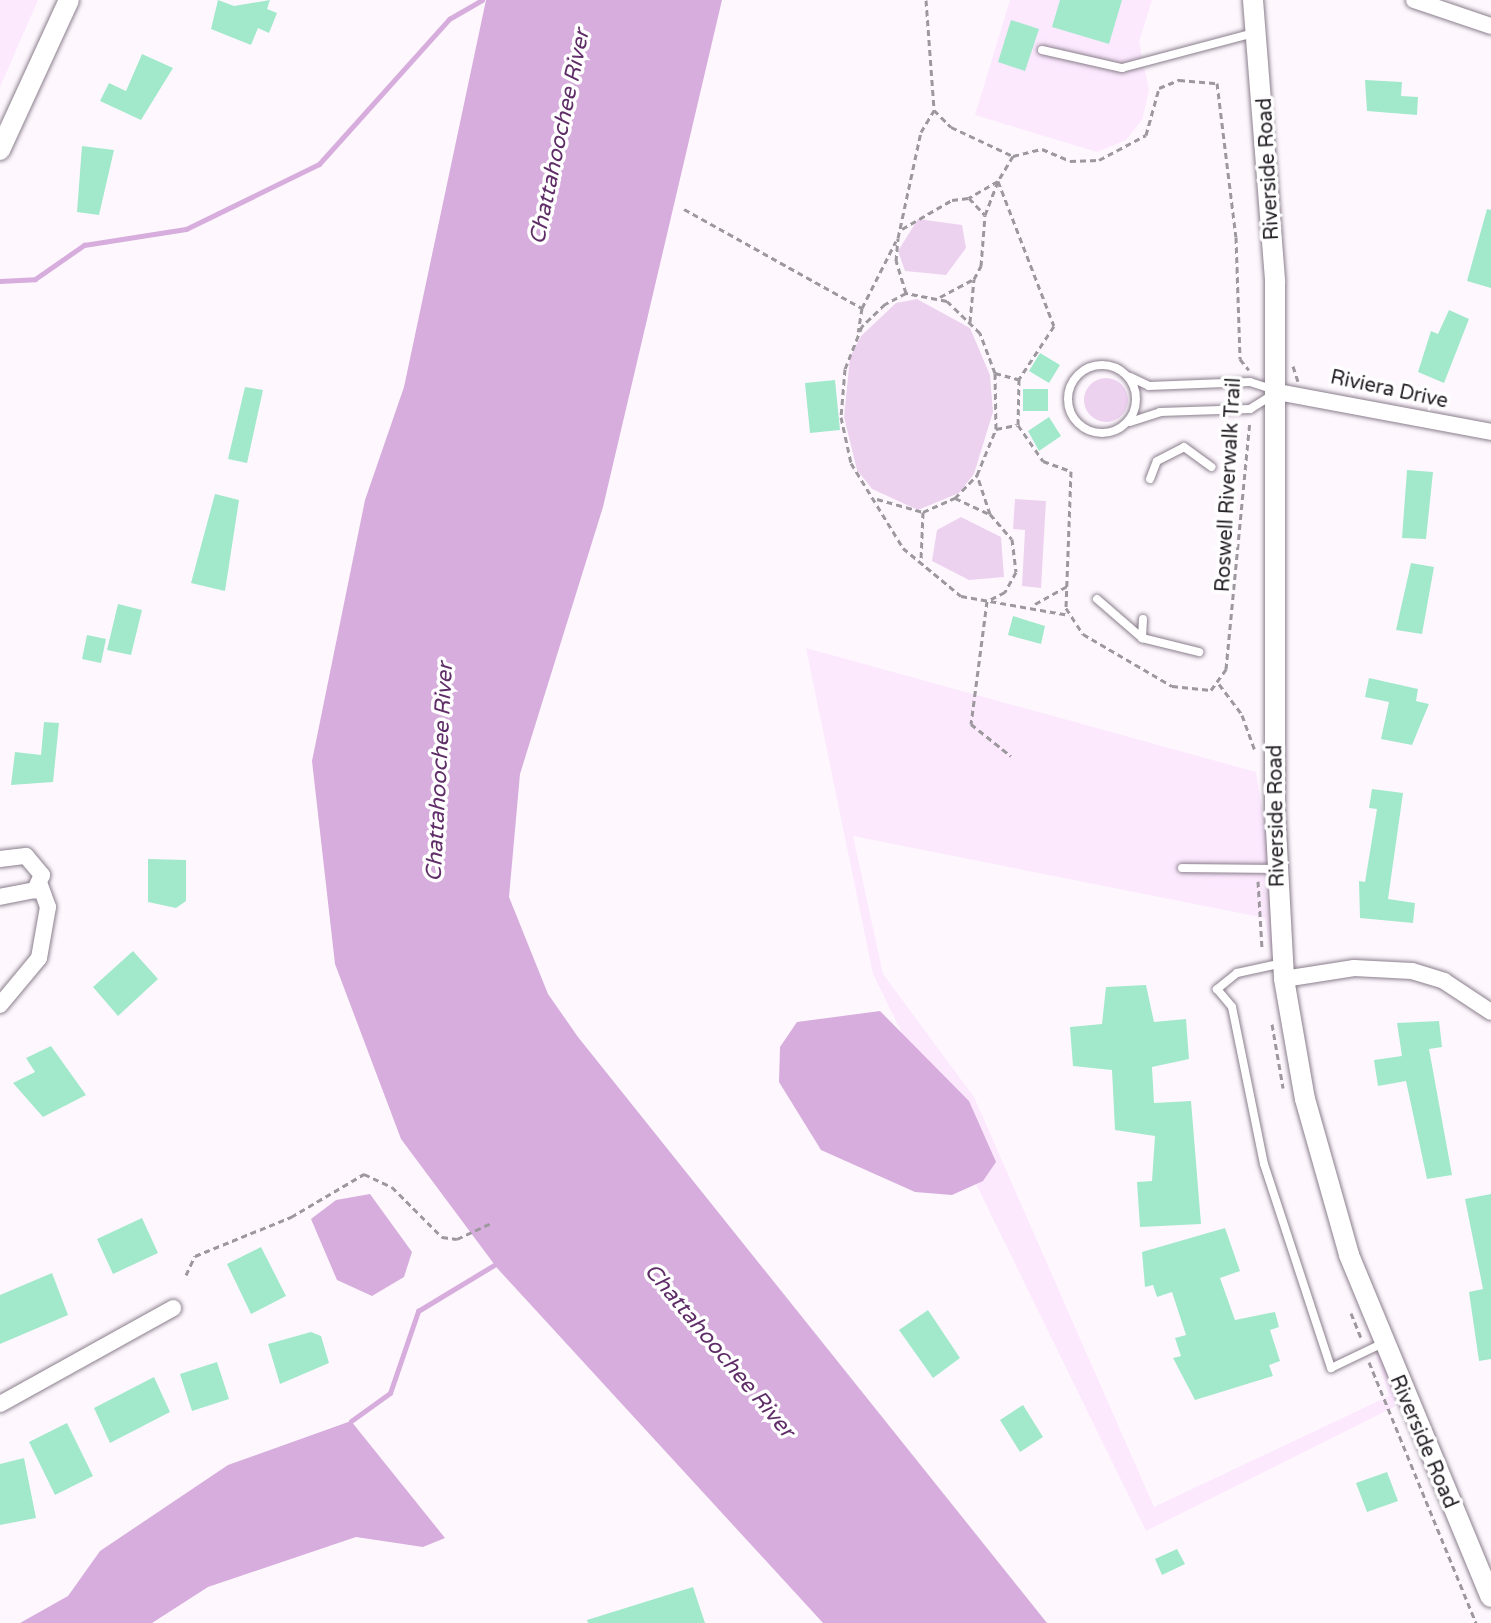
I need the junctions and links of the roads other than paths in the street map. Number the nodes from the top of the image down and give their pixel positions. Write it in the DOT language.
graph roads {
  1 [pos="69,0"];
  2 [pos="1253,0"];
  3 [pos="1414,0"];
  4 [pos="1491,26"];
  5 [pos="1258,33"];
  6 [pos="1042,50"];
  7 [pos="0,150"];
  8 [pos="1128,376"];
  9 [pos="1278,392"];
  10 [pos="1125,424"];
  11 [pos="1491,432"];
  12 [pos="1212,467"];
  13 [pos="1150,479"];
  14 [pos="1097,599"];
  15 [pos="1143,619"];
  16 [pos="1142,638"];
  17 [pos="1199,652"];
  18 [pos="0,859"];
  19 [pos="1182,868"];
  20 [pos="1277,869"];
  21 [pos="40,885"];
  22 [pos="0,897"];
  23 [pos="1284,971"];
  24 [pos="0,1005"];
  25 [pos="1491,1012"];
  26 [pos="173,1308"];
  27 [pos="1381,1344"];
  28 [pos="0,1404"];
  29 [pos="1491,1597"];
  1 -- 7 [label="street"];
  2 -- 5 [label="street, Riverside Road"];
  3 -- 4 [label="street"];
  5 -- 6 [label="lane"];
  5 -- 9 [label="street, Riverside Road"];
  8 -- 9 [label="lane"];
  8 -- 10 [label="lane"];
  8 -- 10 [label="lane"];
  9 -- 10 [label="lane"];
  9 -- 11 [label="street, Riviera Drive"];
  9 -- 20 [label="street, Riverside Road"];
  12 -- 13 [label="lane"];
  14 -- 16 [label="lane"];
  15 -- 16 [label="lane"];
  16 -- 17 [label="lane"];
  18 -- 21 [label="street"];
  19 -- 20 [label="lane"];
  20 -- 23 [label="street, Riverside Road"];
  21 -- 22 [label="street"];
  21 -- 24 [label="street"];
  23 -- 25 [label="street"];
  23 -- 27 [label="street, Riverside Road"];
  23 -- 27 [label="lane"];
  26 -- 28 [label="street"];
  27 -- 29 [label="street, Riverside Road"];
}
